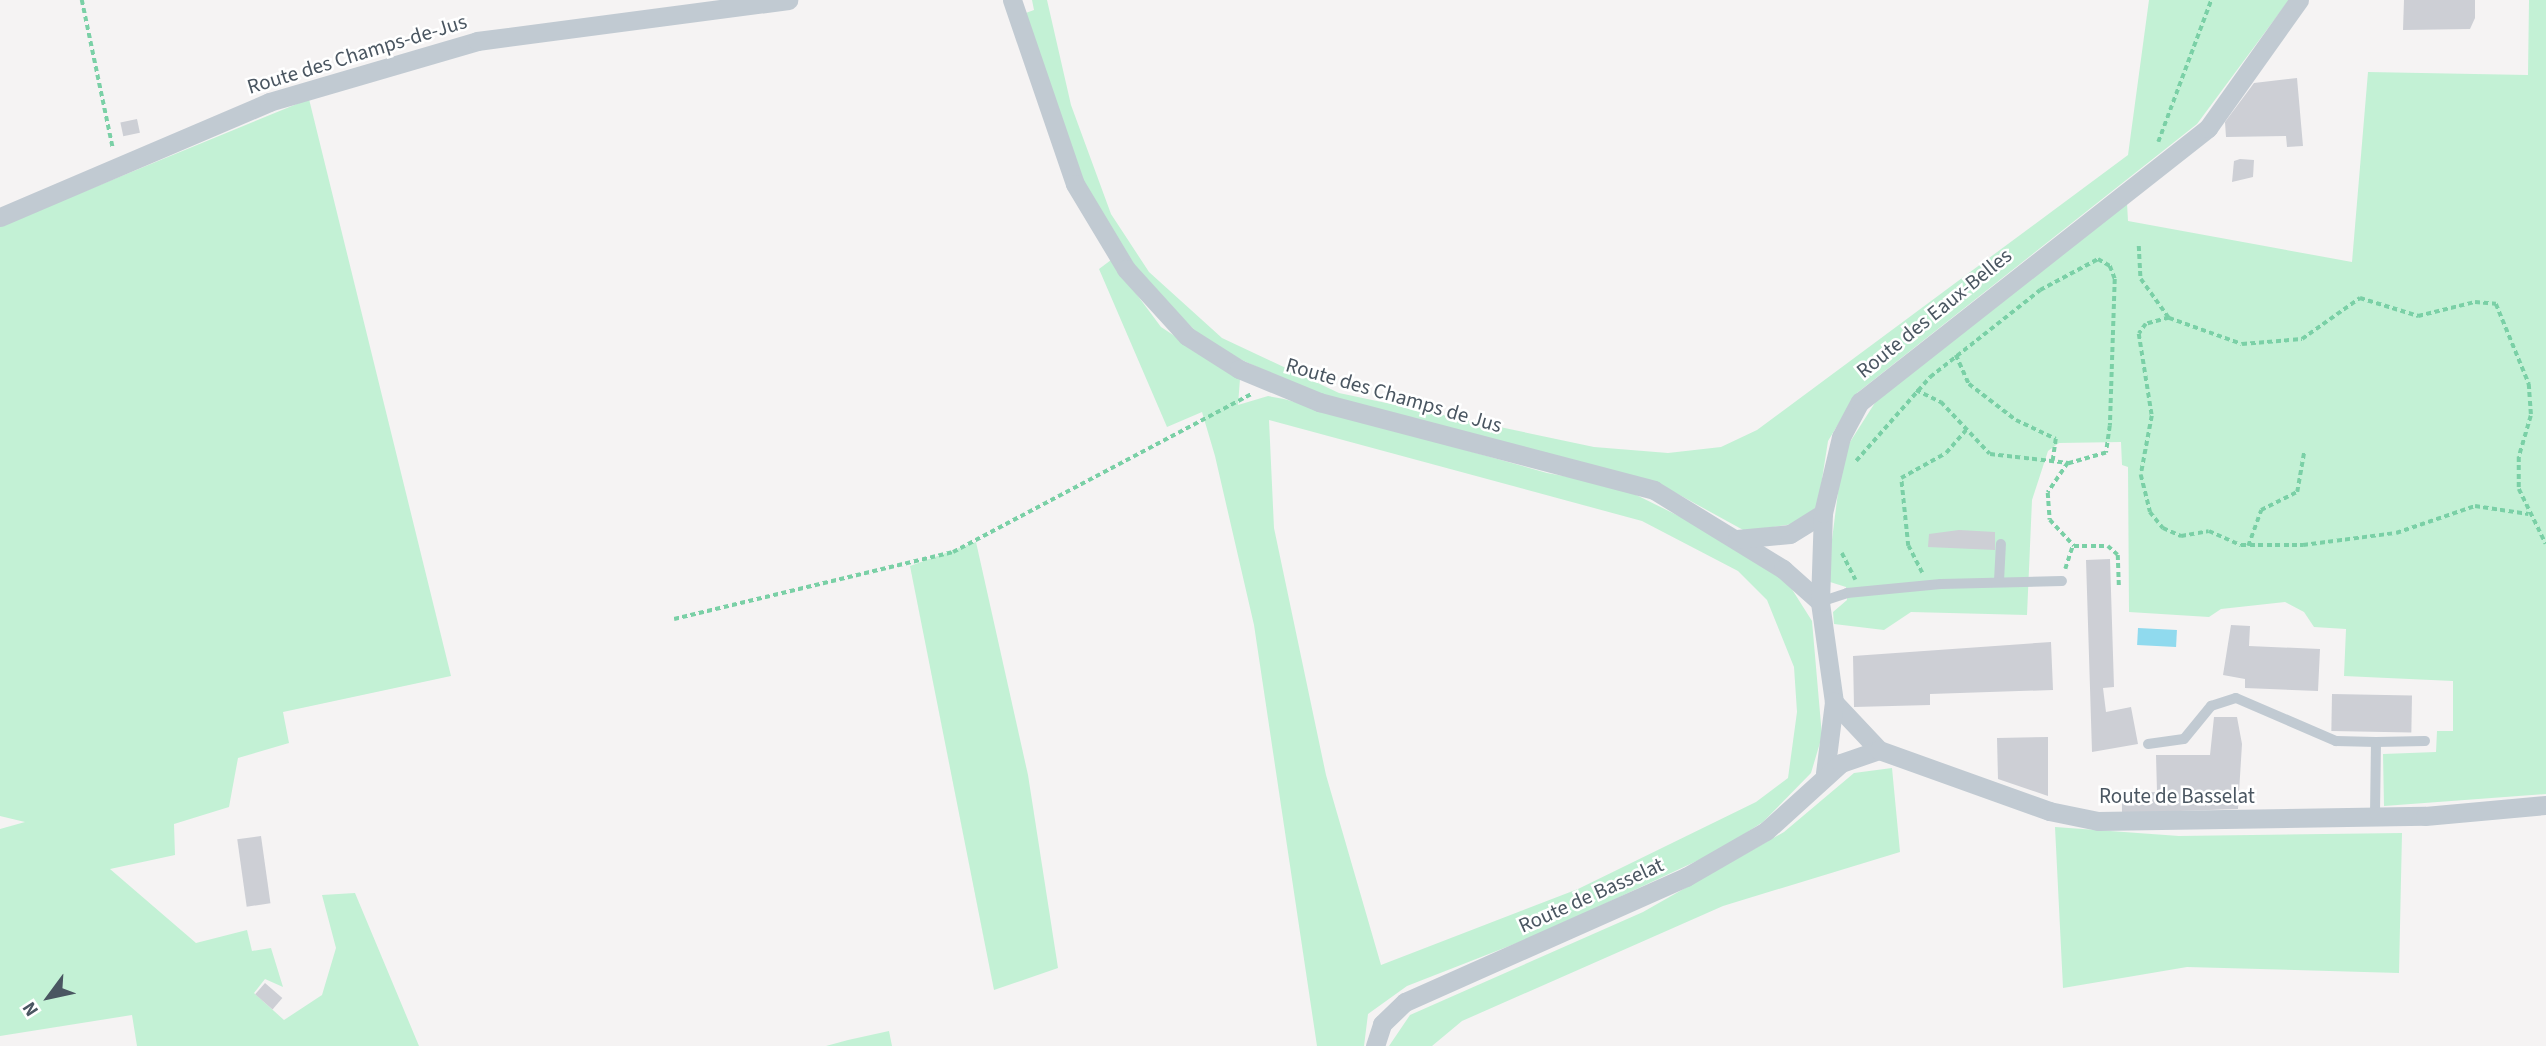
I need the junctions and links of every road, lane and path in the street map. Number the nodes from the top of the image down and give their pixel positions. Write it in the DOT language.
graph roads {
  1 [pos="82,0"];
  2 [pos="788,0"];
  3 [pos="1012,0"];
  4 [pos="2211,0"];
  5 [pos="2299,0"];
  6 [pos="117,169"];
  7 [pos="2145,175"];
  8 [pos="0,217"];
  9 [pos="2139,246"];
  10 [pos="2169,318"];
  11 [pos="1956,355"];
  12 [pos="1272,385"];
  13 [pos="1916,390"];
  14 [pos="1966,430"];
  15 [pos="2304,452"];
  16 [pos="2053,461"];
  17 [pos="2068,464"];
  18 [pos="1850,469"];
  19 [pos="1823,513"];
  20 [pos="2528,514"];
  21 [pos="1736,538"];
  22 [pos="2001,544"];
  23 [pos="2546,544"];
  24 [pos="1839,545"];
  25 [pos="2073,545"];
  26 [pos="2248,546"];
  27 [pos="1999,581"];
  28 [pos="2062,581"];
  29 [pos="1923,586"];
  30 [pos="2119,586"];
  31 [pos="1861,592"];
  32 [pos="1820,602"];
  33 [pos="674,619"];
  34 [pos="1834,702"];
  35 [pos="2425,741"];
  36 [pos="2376,742"];
  37 [pos="2148,744"];
  38 [pos="1879,750"];
  39 [pos="1825,773"];
  40 [pos="2546,805"];
  41 [pos="2375,817"];
  42 [pos="1375,1046"];
  1 -- 6 [label="path"];
  2 -- 6 [label="street, Route des Champs-de-Jus"];
  3 -- 12 [label="street, Route des Champs de Jus"];
  4 -- 7 [label="path"];
  5 -- 7 [label="street, Route des Eaux-Belles"];
  6 -- 8 [label="street, Route des Champs-de-Jus"];
  7 -- 19 [label="street, Route des Eaux-Belles"];
  9 -- 10 [label="path"];
  10 -- 20 [label="path"];
  10 -- 26 [label="path"];
  11 -- 13 [label="path"];
  11 -- 16 [label="path"];
  11 -- 17 [label="path"];
  12 -- 21 [label="street, Route des Champs de Jus"];
  12 -- 33 [label="path"];
  13 -- 14 [label="path"];
  13 -- 18 [label="path"];
  14 -- 16 [label="path"];
  14 -- 29 [label="path"];
  15 -- 26 [label="path"];
  16 -- 17 [label="path"];
  17 -- 25 [label="path"];
  19 -- 21 [label="street"];
  19 -- 32 [label="street, Route des Eaux-Belles"];
  20 -- 23 [label="path"];
  20 -- 26 [label="path"];
  21 -- 32 [label="street, Route des Champs de Jus"];
  22 -- 27 [label="lane"];
  24 -- 31 [label="path"];
  25 -- 28 [label="path"];
  25 -- 30 [label="path"];
  27 -- 28 [label="lane"];
  27 -- 29 [label="lane"];
  29 -- 31 [label="lane"];
  31 -- 32 [label="lane"];
  32 -- 34 [label="street, Route des Eaux-Belles"];
  34 -- 38 [label="street"];
  34 -- 39 [label="street"];
  35 -- 36 [label="lane"];
  36 -- 37 [label="lane"];
  36 -- 41 [label="lane"];
  38 -- 39 [label="street, Route de Basselat"];
  38 -- 41 [label="street, Route de Basselat"];
  39 -- 42 [label="street, Route de Basselat"];
  40 -- 41 [label="street, Route de Basselat"];
}
